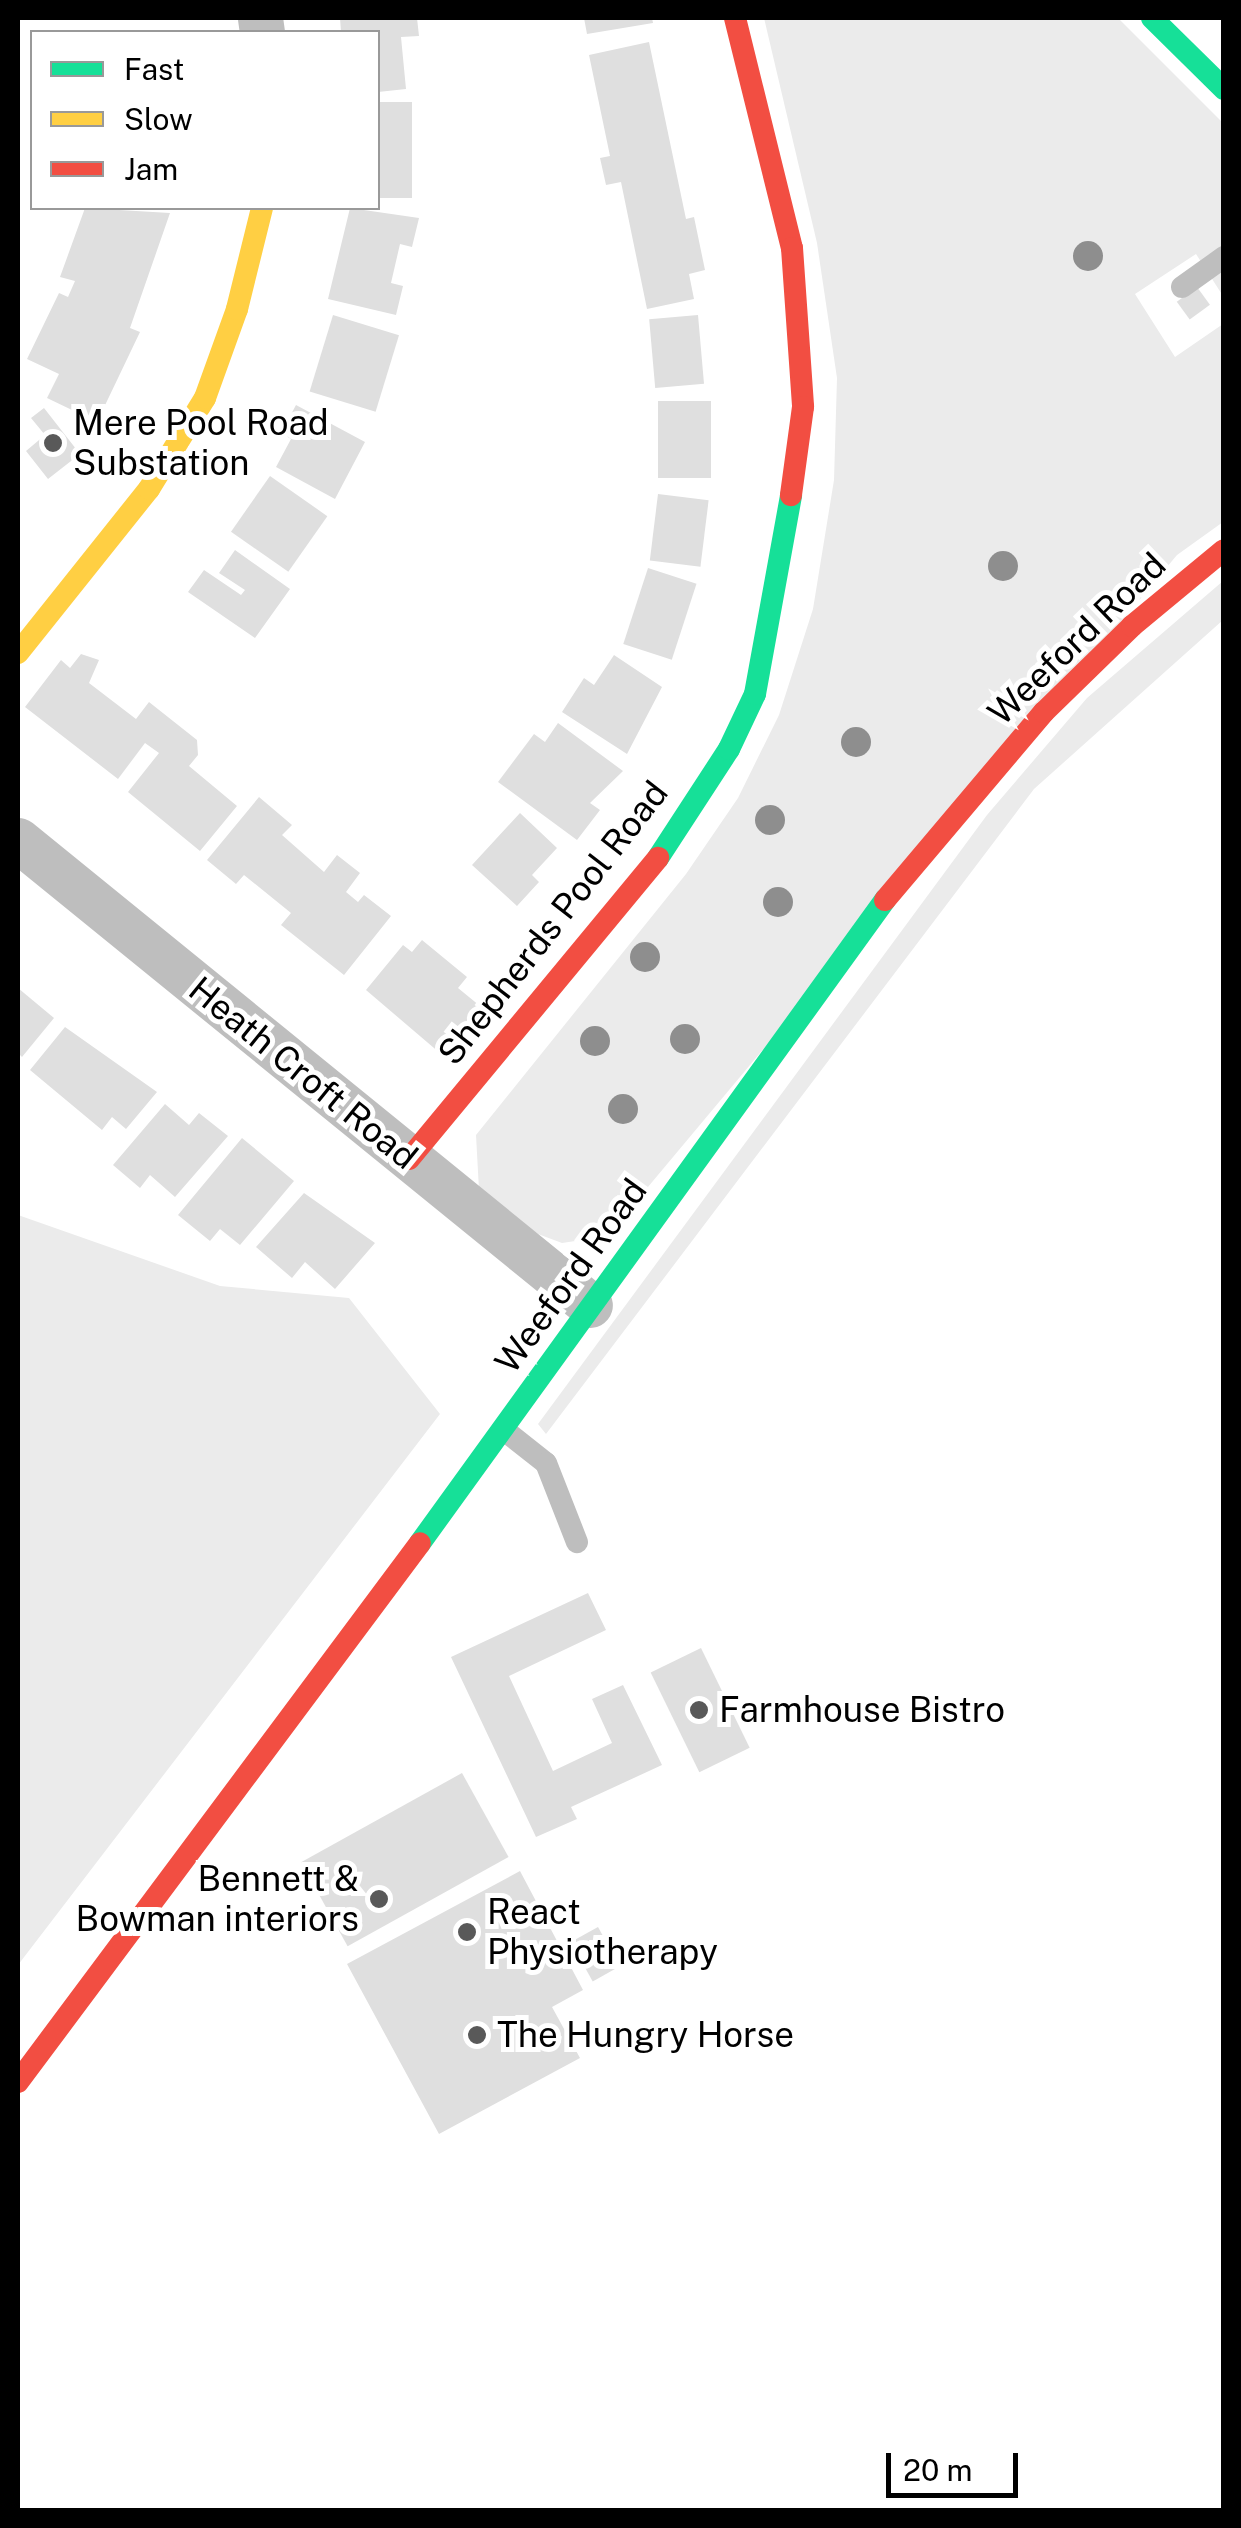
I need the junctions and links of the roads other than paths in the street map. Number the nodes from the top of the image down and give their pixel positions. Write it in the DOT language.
graph roads {
  1 [pos="734,18"];
  2 [pos="1152,18"];
  3 [pos="1224,89"];
  4 [pos="262,210"];
  5 [pos="1224,257"];
  6 [pos="1182,287"];
  7 [pos="1224,550"];
  8 [pos="18,653"];
  9 [pos="18,840"];
  10 [pos="409,1159"];
  11 [pos="590,1305"];
  12 [pos="504,1430"];
  13 [pos="577,1542"];
  14 [pos="18,2082"];
  1 -- 10 [label="street, Shepherds Pool Road"];
  2 -- 3 [label="street"];
  4 -- 8 [label="street"];
  5 -- 6 [label="lane"];
  7 -- 11 [label="street, Weeford Road"];
  9 -- 10 [label="street, Heath Croft Road"];
  10 -- 11 [label="street, Heath Croft Road"];
  11 -- 12 [label="street, Weeford Road"];
  12 -- 13 [label="lane"];
  12 -- 14 [label="street, Weeford Road"];
}
